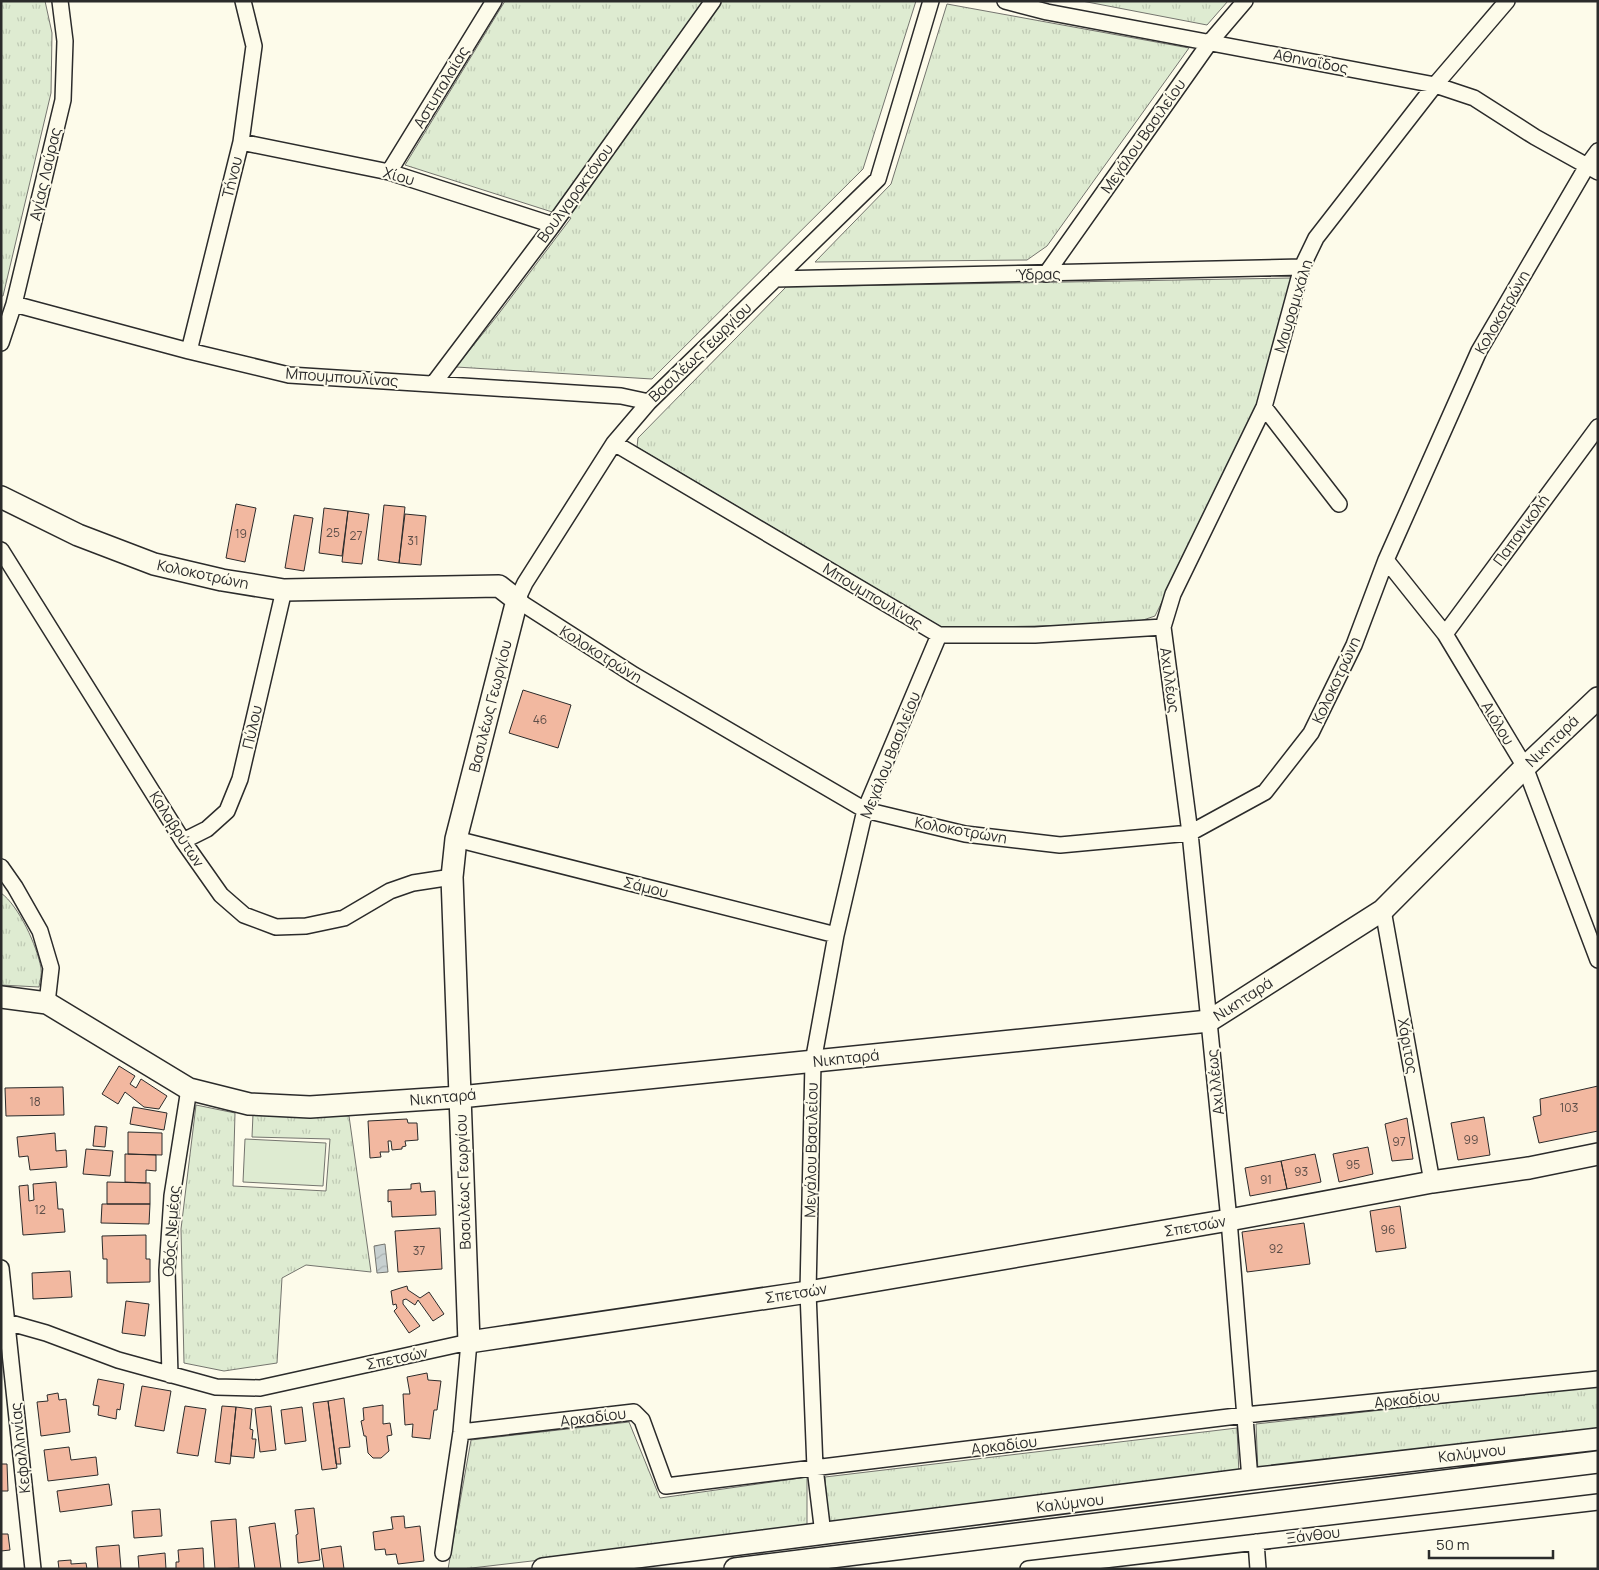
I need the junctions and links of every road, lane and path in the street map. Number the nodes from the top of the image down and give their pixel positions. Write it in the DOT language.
graph roads {
  1 [pos="60,1"];
  2 [pos="244,1"];
  3 [pos="713,1"];
  4 [pos="931,1"];
  5 [pos="1005,1"];
  6 [pos="1245,1"];
  7 [pos="1508,1"];
  8 [pos="491,2"];
  9 [pos="1210,42"];
  10 [pos="1435,84"];
  11 [pos="241,142"];
  12 [pos="1598,151"];
  13 [pos="1592,169"];
  14 [pos="389,172"];
  15 [pos="553,225"];
  16 [pos="1302,267"];
  17 [pos="1046,274"];
  18 [pos="774,279"];
  19 [pos="14,304"];
  20 [pos="1,343"];
  21 [pos="189,351"];
  22 [pos="434,383"];
  23 [pos="649,402"];
  24 [pos="1264,407"];
  25 [pos="1598,427"];
  26 [pos="614,443"];
  27 [pos="1,497"];
  28 [pos="1339,504"];
  29 [pos="1,550"];
  30 [pos="1386,560"];
  31 [pos="284,590"];
  32 [pos="517,600"];
  33 [pos="1163,627"];
  34 [pos="1445,634"];
  35 [pos="939,635"];
  36 [pos="1598,698"];
  37 [pos="1524,767"];
  38 [pos="865,810"];
  39 [pos="1190,833"];
  40 [pos="456,839"];
  41 [pos="183,841"];
  42 [pos="1,867"];
  43 [pos="452,877"];
  44 [pos="1383,910"];
  45 [pos="836,935"];
  46 [pos="1598,960"];
  47 [pos="1,997"];
  48 [pos="47,1003"];
  49 [pos="1208,1021"];
  50 [pos="813,1062"];
  51 [pos="189,1088"];
  52 [pos="460,1097"];
  53 [pos="1598,1154"];
  54 [pos="1432,1182"];
  55 [pos="1230,1220"];
  56 [pos="1,1268"];
  57 [pos="808,1292"];
  58 [pos="4,1322"];
  59 [pos="469,1342"];
  60 [pos="170,1375"];
  61 [pos="1598,1379"];
  62 [pos="1245,1415"];
  63 [pos="462,1432"];
  64 [pos="1598,1439"];
  65 [pos="1598,1462"];
  66 [pos="815,1468"];
  67 [pos="1250,1479"];
  68 [pos="1598,1502"];
  69 [pos="823,1534"];
  70 [pos="1256,1542"];
  71 [pos="443,1553"];
  72 [pos="1060,1567"];
  73 [pos="33,1569"];
  74 [pos="543,1569"];
  75 [pos="735,1569"];
  76 [pos="1028,1569"];
  77 [pos="1258,1569"];
  1 -- 19 [label="street, Αγίας Λαύρας"];
  2 -- 11 [label="street, Τήνου"];
  3 -- 15 [label="street, Βουλγαροκτόνου"];
  4 -- 18 [label="street, Βασιλέως Γεωργίου"];
  5 -- 9 [label="street, Αθηναΐδος"];
  6 -- 9 [label="street, Μεγάλου Βασιλείου"];
  7 -- 10 [label="street, Μαυρομιχάλη"];
  8 -- 14 [label="street, Αστυπαλαίας"];
  9 -- 10 [label="street, Αθηναΐδος"];
  9 -- 17 [label="street, Μεγάλου Βασιλείου"];
  10 -- 13 [label="street, Αθηναΐδος"];
  10 -- 16 [label="street, Μαυρομιχάλη"];
  11 -- 14 [label="street, Χίου"];
  11 -- 21 [label="street, Τήνου"];
  12 -- 13 [label="street, Κολοκοτρώνη"];
  13 -- 30 [label="street, Κολοκοτρώνη"];
  14 -- 15 [label="street, Χίου"];
  15 -- 22 [label="street, Βουλγαροκτόνου"];
  16 -- 17 [label="street, Ύδρας"];
  16 -- 24 [label="street, Μαυρομιχάλη"];
  17 -- 18 [label="street, Ύδρας"];
  18 -- 23 [label="street, Βασιλέως Γεωργίου"];
  19 -- 20 [label="street, Αγίας Λαύρας"];
  19 -- 21 [label="street, Μπουμπουλίνας"];
  21 -- 22 [label="street, Μπουμπουλίνας"];
  22 -- 23 [label="street, Μπουμπουλίνας"];
  23 -- 26 [label="street, Βασιλέως Γεωργίου"];
  24 -- 28 [label="street"];
  24 -- 33 [label="street, Μαυρομιχάλη"];
  25 -- 34 [label="street, Παπανικολή"];
  26 -- 32 [label="street, Βασιλέως Γεωργίου"];
  26 -- 35 [label="street, Μπουμπουλίνας"];
  27 -- 31 [label="street, Κολοκοτρώνη"];
  29 -- 41 [label="street, Καλαβρύτων"];
  30 -- 34 [label="street, Αιόλου"];
  30 -- 39 [label="street, Κολοκοτρώνη"];
  31 -- 32 [label="street, Κολοκοτρώνη"];
  31 -- 41 [label="street, Πύλου"];
  32 -- 38 [label="street, Κολοκοτρώνη"];
  32 -- 40 [label="street, Βασιλέως Γεωργίου"];
  33 -- 35 [label="street, Μπουμπουλίνας"];
  33 -- 39 [label="street, Αχιλλέως"];
  34 -- 37 [label="street, Αιόλου"];
  35 -- 38 [label="street, Μεγάλου Βασιλείου"];
  36 -- 37 [label="street, Νικηταρά"];
  37 -- 44 [label="street, Νικηταρά"];
  37 -- 46 [label="street, Αιόλου"];
  38 -- 39 [label="street, Κολοκοτρώνη"];
  38 -- 45 [label="street, Μεγάλου Βασιλείου"];
  39 -- 49 [label="street, Αχιλλέως"];
  40 -- 43 [label="street, Βασιλέως Γεωργίου"];
  40 -- 45 [label="street, Σάμου"];
  41 -- 43 [label="street, Καλαβρύτων"];
  42 -- 48 [label="street"];
  43 -- 52 [label="street, Βασιλέως Γεωργίου"];
  44 -- 49 [label="street, Νικηταρά"];
  44 -- 54 [label="street, Χάριτος"];
  45 -- 50 [label="street, Μεγάλου Βασιλείου"];
  47 -- 48 [label="street, Νικηταρά"];
  48 -- 51 [label="street, Νικηταρά"];
  49 -- 50 [label="street, Νικηταρά"];
  49 -- 55 [label="street, Αχιλλέως"];
  50 -- 52 [label="street, Νικηταρά"];
  50 -- 57 [label="street, Μεγάλου Βασιλείου"];
  51 -- 52 [label="street, Νικηταρά"];
  51 -- 60 [label="street, Οδóς Νεμέας"];
  52 -- 59 [label="street, Βασιλέως Γεωργίου"];
  53 -- 54 [label="street, Σπετσών"];
  54 -- 55 [label="street, Σπετσών"];
  55 -- 57 [label="street, Σπετσών"];
  55 -- 62 [label="street, Αχιλλέως"];
  56 -- 58 [label="street, Κεφαλληνίας"];
  57 -- 59 [label="street, Σπετσών"];
  57 -- 66 [label="street, Μεγάλου Βασιλείου"];
  58 -- 60 [label="street, Σπετσών"];
  58 -- 73 [label="street, Κεφαλληνίας"];
  59 -- 60 [label="street, Σπετσών"];
  59 -- 63 [label="street, Βασιλέως Γεωργίου"];
  61 -- 62 [label="street, Αρκαδίου"];
  62 -- 66 [label="street, Αρκαδίου"];
  62 -- 67 [label="street, Αχιλλέως"];
  63 -- 66 [label="street, Αρκαδίου"];
  63 -- 71 [label="street, Βασιλέως Γεωργίου"];
  64 -- 67 [label="street, Καλύμνου"];
  65 -- 75 [label="street, Καλύμνου"];
  66 -- 69 [label="street, Μεγάλου Βασιλείου"];
  67 -- 69 [label="street, Καλύμνου"];
  68 -- 70 [label="street, Ξάνθου"];
  69 -- 74 [label="street, Καλύμνου"];
  70 -- 72 [label="street, Ξάνθου"];
  70 -- 77 [label="street"];
  72 -- 76 [label="street, Ξάνθου"];
}
